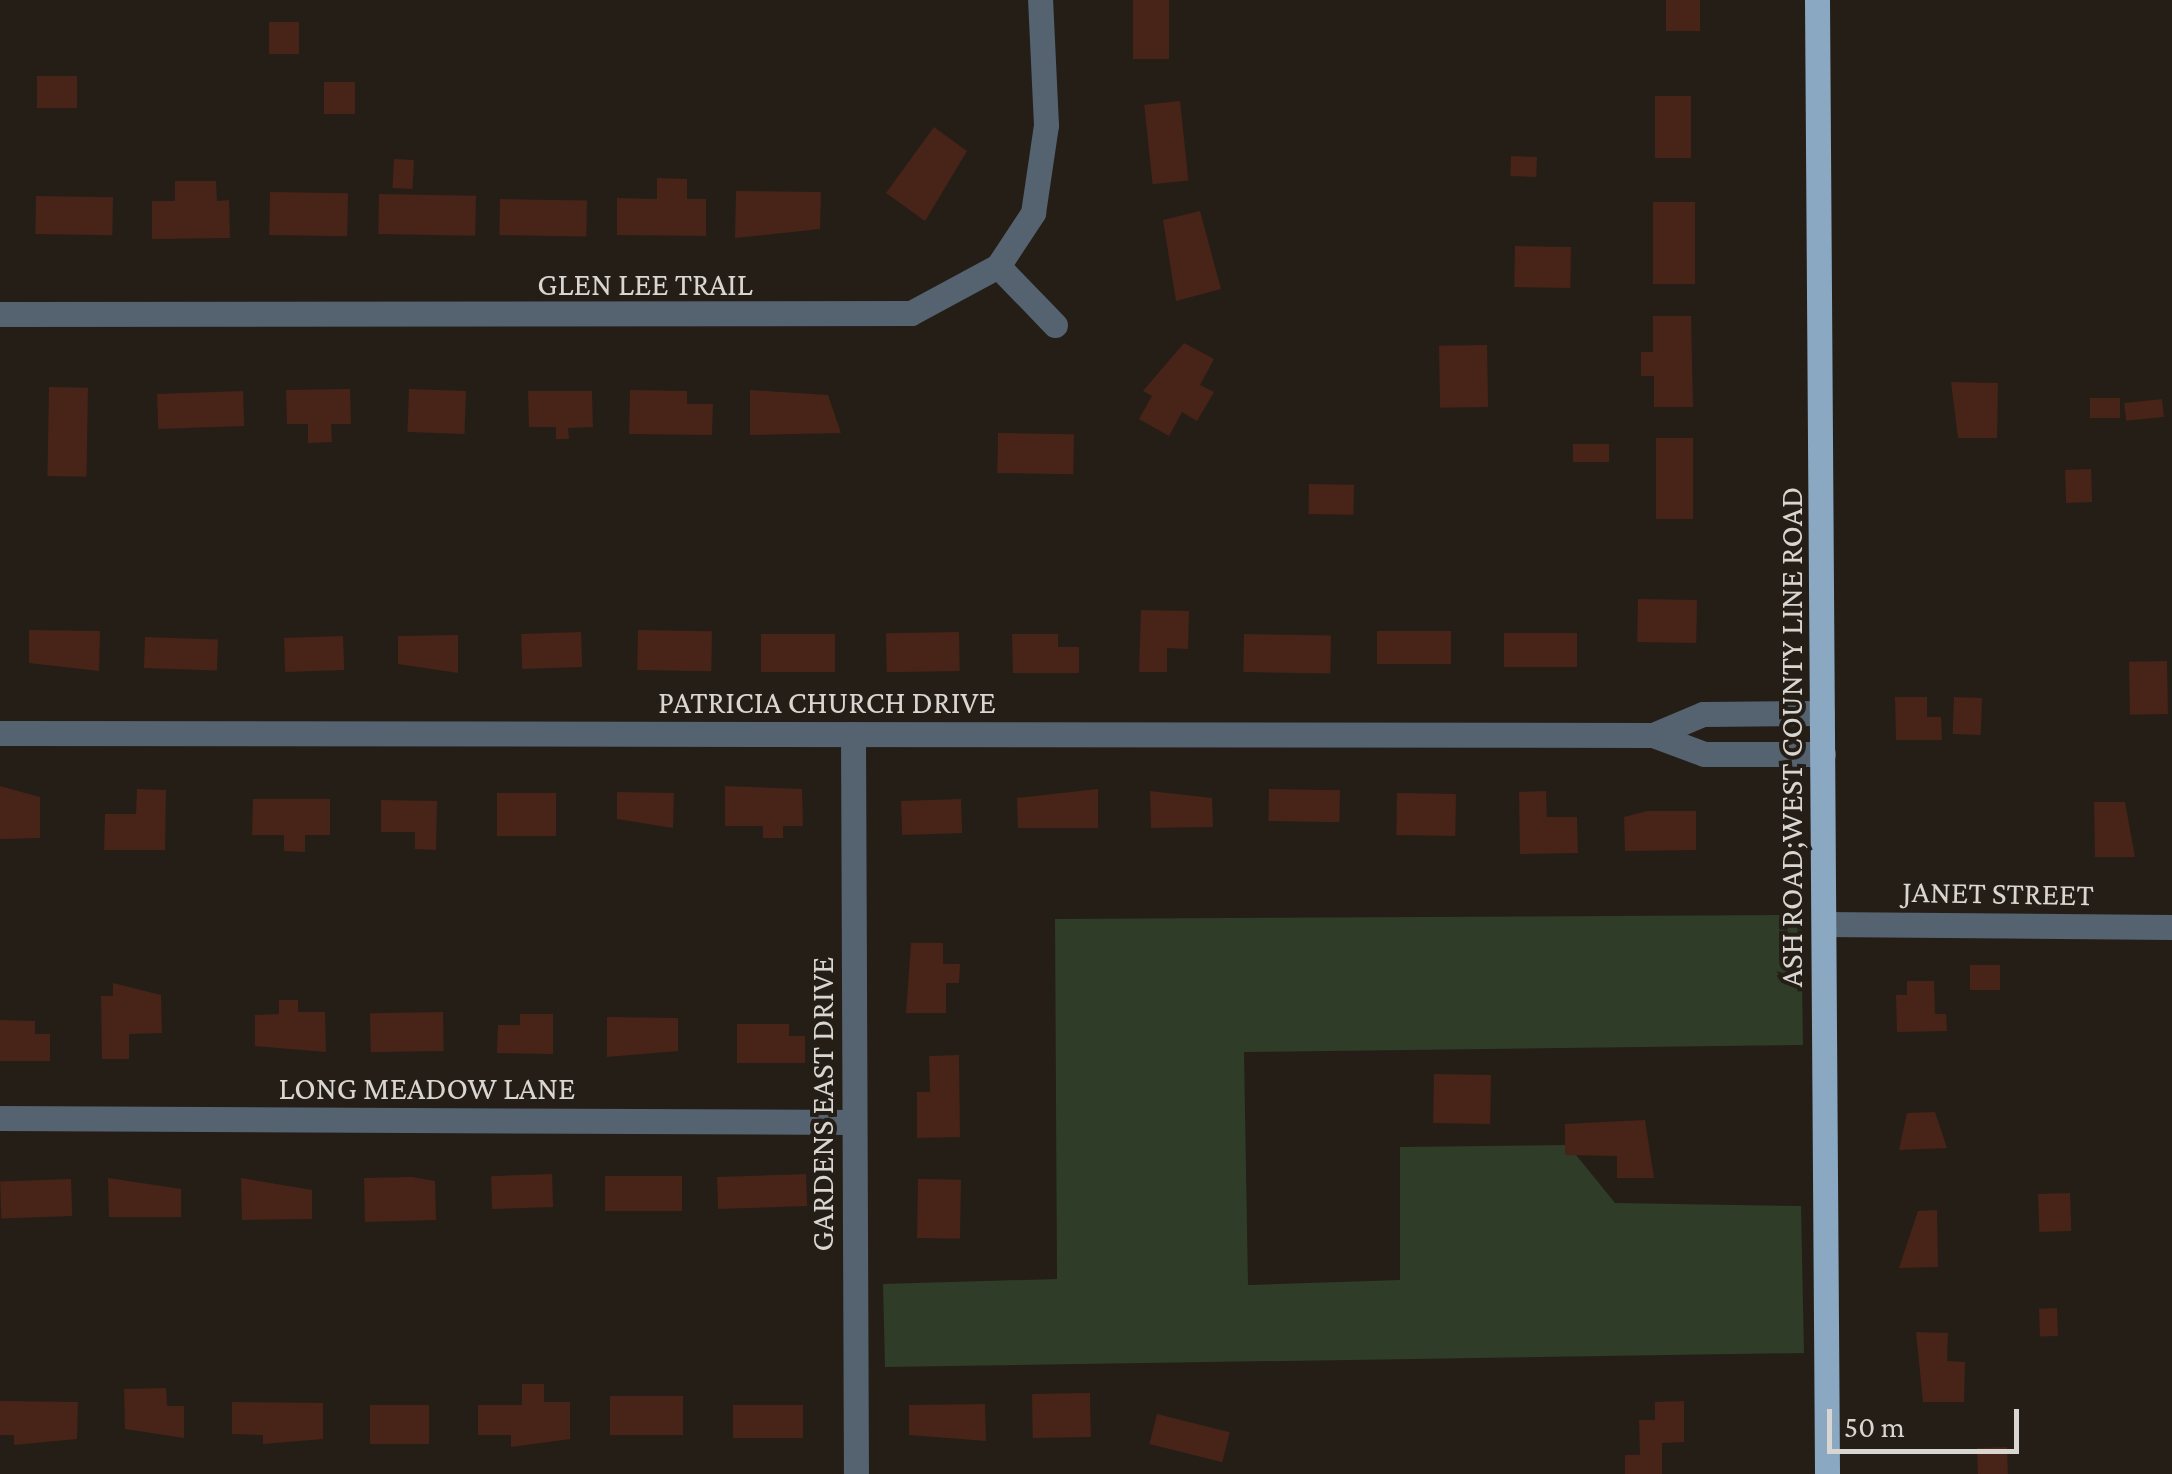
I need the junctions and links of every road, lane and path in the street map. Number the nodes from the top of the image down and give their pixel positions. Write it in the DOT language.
graph roads {
  1 [pos="1040,0"];
  2 [pos="1817,0"];
  3 [pos="998,266"];
  4 [pos="0,314"];
  5 [pos="1055,325"];
  6 [pos="1822,713"];
  7 [pos="0,733"];
  8 [pos="853,734"];
  9 [pos="1653,735"];
  10 [pos="1823,754"];
  11 [pos="1824,924"];
  12 [pos="2172,927"];
  13 [pos="0,1118"];
  14 [pos="854,1122"];
  15 [pos="856,1474"];
  16 [pos="1828,1474"];
  1 -- 3 [label="street, GLEN LEE TRAIL"];
  2 -- 6 [label="main road, ASH ROAD;WEST COUNTY LINE ROAD"];
  3 -- 4 [label="street, GLEN LEE TRAIL"];
  3 -- 5 [label="street"];
  6 -- 9 [label="street, PATRICIA CHURCH DRIVE"];
  6 -- 10 [label="main road, ASH ROAD;WEST COUNTY LINE ROAD"];
  7 -- 8 [label="street, PATRICIA CHURCH DRIVE"];
  8 -- 9 [label="street, PATRICIA CHURCH DRIVE"];
  8 -- 14 [label="street, GARDENS EAST DRIVE"];
  9 -- 10 [label="street, PATRICIA CHURCH DRIVE"];
  10 -- 11 [label="main road, ASH ROAD;WEST COUNTY LINE ROAD"];
  11 -- 12 [label="street, JANET STREET"];
  11 -- 16 [label="main road, ASH ROAD;WEST COUNTY LINE ROAD"];
  13 -- 14 [label="street, LONG MEADOW LANE"];
  14 -- 15 [label="street, GARDENS EAST DRIVE"];
}
